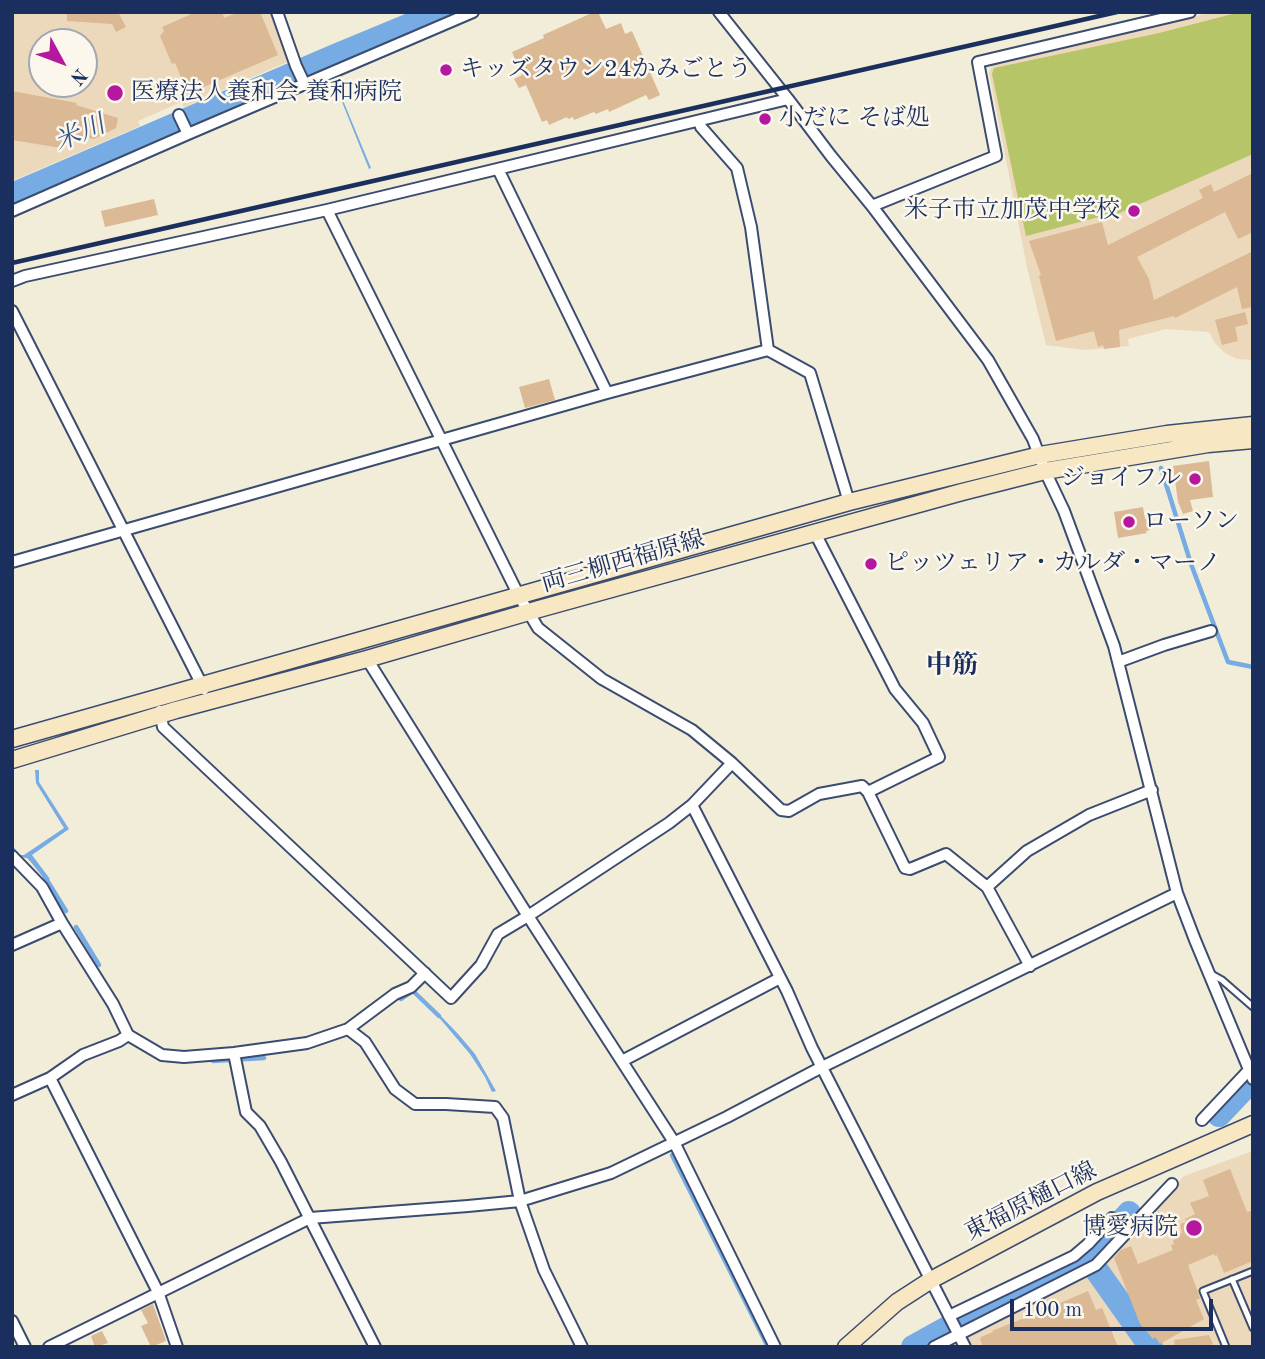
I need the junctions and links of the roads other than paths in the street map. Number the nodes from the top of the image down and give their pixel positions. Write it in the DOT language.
graph roads {
  1 [pos="277,12"];
  2 [pos="473,12"];
  3 [pos="719,12"];
  4 [pos="1190,12"];
  5 [pos="304,82"];
  6 [pos="788,99"];
  7 [pos="179,115"];
  8 [pos="699,121"];
  9 [pos="187,131"];
  10 [pos="498,169"];
  11 [pos="872,206"];
  12 [pos="327,210"];
  13 [pos="12,211"];
  14 [pos="12,281"];
  15 [pos="12,311"];
  16 [pos="768,350"];
  17 [pos="607,393"];
  18 [pos="1253,425"];
  19 [pos="443,440"];
  20 [pos="1253,440"];
  21 [pos="1042,463"];
  22 [pos="849,502"];
  23 [pos="123,531"];
  24 [pos="815,533"];
  25 [pos="12,562"];
  26 [pos="519,596"];
  27 [pos="529,612"];
  28 [pos="1211,631"];
  29 [pos="367,659"];
  30 [pos="1118,662"];
  31 [pos="203,684"];
  32 [pos="159,697"];
  33 [pos="208,701"];
  34 [pos="160,715"];
  35 [pos="12,739"];
  36 [pos="12,760"];
  37 [pos="732,763"];
  38 [pos="1152,790"];
  39 [pos="868,792"];
  40 [pos="692,805"];
  41 [pos="12,856"];
  42 [pos="987,887"];
  43 [pos="1177,893"];
  44 [pos="528,916"];
  45 [pos="62,923"];
  46 [pos="12,945"];
  47 [pos="1030,966"];
  48 [pos="425,973"];
  49 [pos="1210,974"];
  50 [pos="780,978"];
  51 [pos="1253,1007"];
  52 [pos="352,1032"];
  53 [pos="128,1035"];
  54 [pos="234,1053"];
  55 [pos="622,1060"];
  56 [pos="822,1067"];
  57 [pos="1251,1074"];
  58 [pos="50,1078"];
  59 [pos="12,1095"];
  60 [pos="1202,1120"];
  61 [pos="1253,1124"];
  62 [pos="674,1142"];
  63 [pos="1172,1184"];
  64 [pos="520,1201"];
  65 [pos="310,1218"];
  66 [pos="1112,1218"];
  67 [pos="1253,1271"];
  68 [pos="1232,1279"];
  69 [pos="931,1280"];
  70 [pos="158,1292"];
  71 [pos="950,1317"];
  72 [pos="12,1321"];
  73 [pos="1253,1328"];
  74 [pos="958,1333"];
  75 [pos="25,1347"];
  76 [pos="49,1347"];
  77 [pos="177,1347"];
  78 [pos="375,1347"];
  79 [pos="582,1347"];
  80 [pos="775,1347"];
  81 [pos="846,1347"];
  82 [pos="934,1347"];
  83 [pos="965,1347"];
  84 [pos="1226,1347"];
  1 -- 5 [label="street"];
  2 -- 5 [label="street"];
  3 -- 6 [label="street"];
  4 -- 11 [label="street"];
  5 -- 9 [label="street"];
  6 -- 8 [label="street"];
  6 -- 11 [label="street"];
  7 -- 9 [label="street"];
  8 -- 10 [label="street"];
  8 -- 16 [label="street"];
  9 -- 13 [label="street"];
  10 -- 12 [label="street"];
  10 -- 17 [label="street"];
  11 -- 21 [label="street"];
  12 -- 14 [label="street"];
  12 -- 19 [label="street"];
  15 -- 23 [label="street"];
  16 -- 17 [label="street"];
  16 -- 22 [label="street"];
  17 -- 19 [label="street"];
  18 -- 21 [label="main road, 両三柳西福原線"];
  19 -- 23 [label="street"];
  19 -- 26 [label="street"];
  20 -- 21 [label="main road, 両三柳西福原線"];
  21 -- 22 [label="main road, 両三柳西福原線"];
  21 -- 24 [label="main road, 両三柳西福原線"];
  21 -- 30 [label="street"];
  22 -- 26 [label="main road, 両三柳西福原線"];
  23 -- 25 [label="street"];
  23 -- 31 [label="street"];
  24 -- 27 [label="main road, 両三柳西福原線"];
  24 -- 39 [label="street"];
  26 -- 27 [label="street"];
  26 -- 31 [label="main road, 両三柳西福原線"];
  27 -- 29 [label="main road, 両三柳西福原線"];
  27 -- 37 [label="street"];
  28 -- 30 [label="street"];
  29 -- 33 [label="main road, 両三柳西福原線"];
  29 -- 44 [label="street"];
  30 -- 38 [label="street"];
  31 -- 32 [label="main road, 両三柳西福原線"];
  31 -- 33 [label="street"];
  32 -- 34 [label="street"];
  32 -- 35 [label="main road, 両三柳西福原線"];
  33 -- 34 [label="main road, 両三柳西福原線"];
  34 -- 36 [label="main road, 両三柳西福原線"];
  34 -- 48 [label="street"];
  37 -- 39 [label="street"];
  37 -- 40 [label="street"];
  38 -- 42 [label="street"];
  38 -- 43 [label="street"];
  39 -- 42 [label="street"];
  40 -- 44 [label="street"];
  40 -- 50 [label="street"];
  41 -- 45 [label="street"];
  42 -- 47 [label="street"];
  43 -- 47 [label="street"];
  43 -- 49 [label="street"];
  44 -- 48 [label="street"];
  44 -- 55 [label="street"];
  45 -- 46 [label="street"];
  45 -- 53 [label="street"];
  47 -- 56 [label="street"];
  48 -- 52 [label="street"];
  49 -- 51 [label="lane"];
  49 -- 57 [label="street"];
  50 -- 55 [label="street"];
  50 -- 56 [label="street"];
  52 -- 54 [label="street"];
  52 -- 64 [label="street"];
  53 -- 54 [label="street"];
  53 -- 58 [label="street"];
  54 -- 65 [label="street"];
  55 -- 62 [label="street"];
  56 -- 62 [label="street"];
  56 -- 69 [label="street"];
  57 -- 60 [label="street"];
  58 -- 59 [label="street"];
  58 -- 70 [label="street"];
  61 -- 69 [label="main road, 東福原樋口線"];
  62 -- 64 [label="street"];
  62 -- 80 [label="street"];
  63 -- 74 [label="street"];
  64 -- 65 [label="street"];
  64 -- 79 [label="street"];
  65 -- 70 [label="street"];
  65 -- 78 [label="street"];
  66 -- 71 [label="street"];
  67 -- 68 [label="lane"];
  68 -- 73 [label="lane"];
  68 -- 84 [label="lane"];
  69 -- 71 [label="street"];
  69 -- 81 [label="main road, 東福原樋口線"];
  70 -- 76 [label="street"];
  70 -- 77 [label="street"];
  71 -- 74 [label="street"];
  72 -- 75 [label="street"];
  74 -- 82 [label="street"];
  74 -- 83 [label="street"];
}
